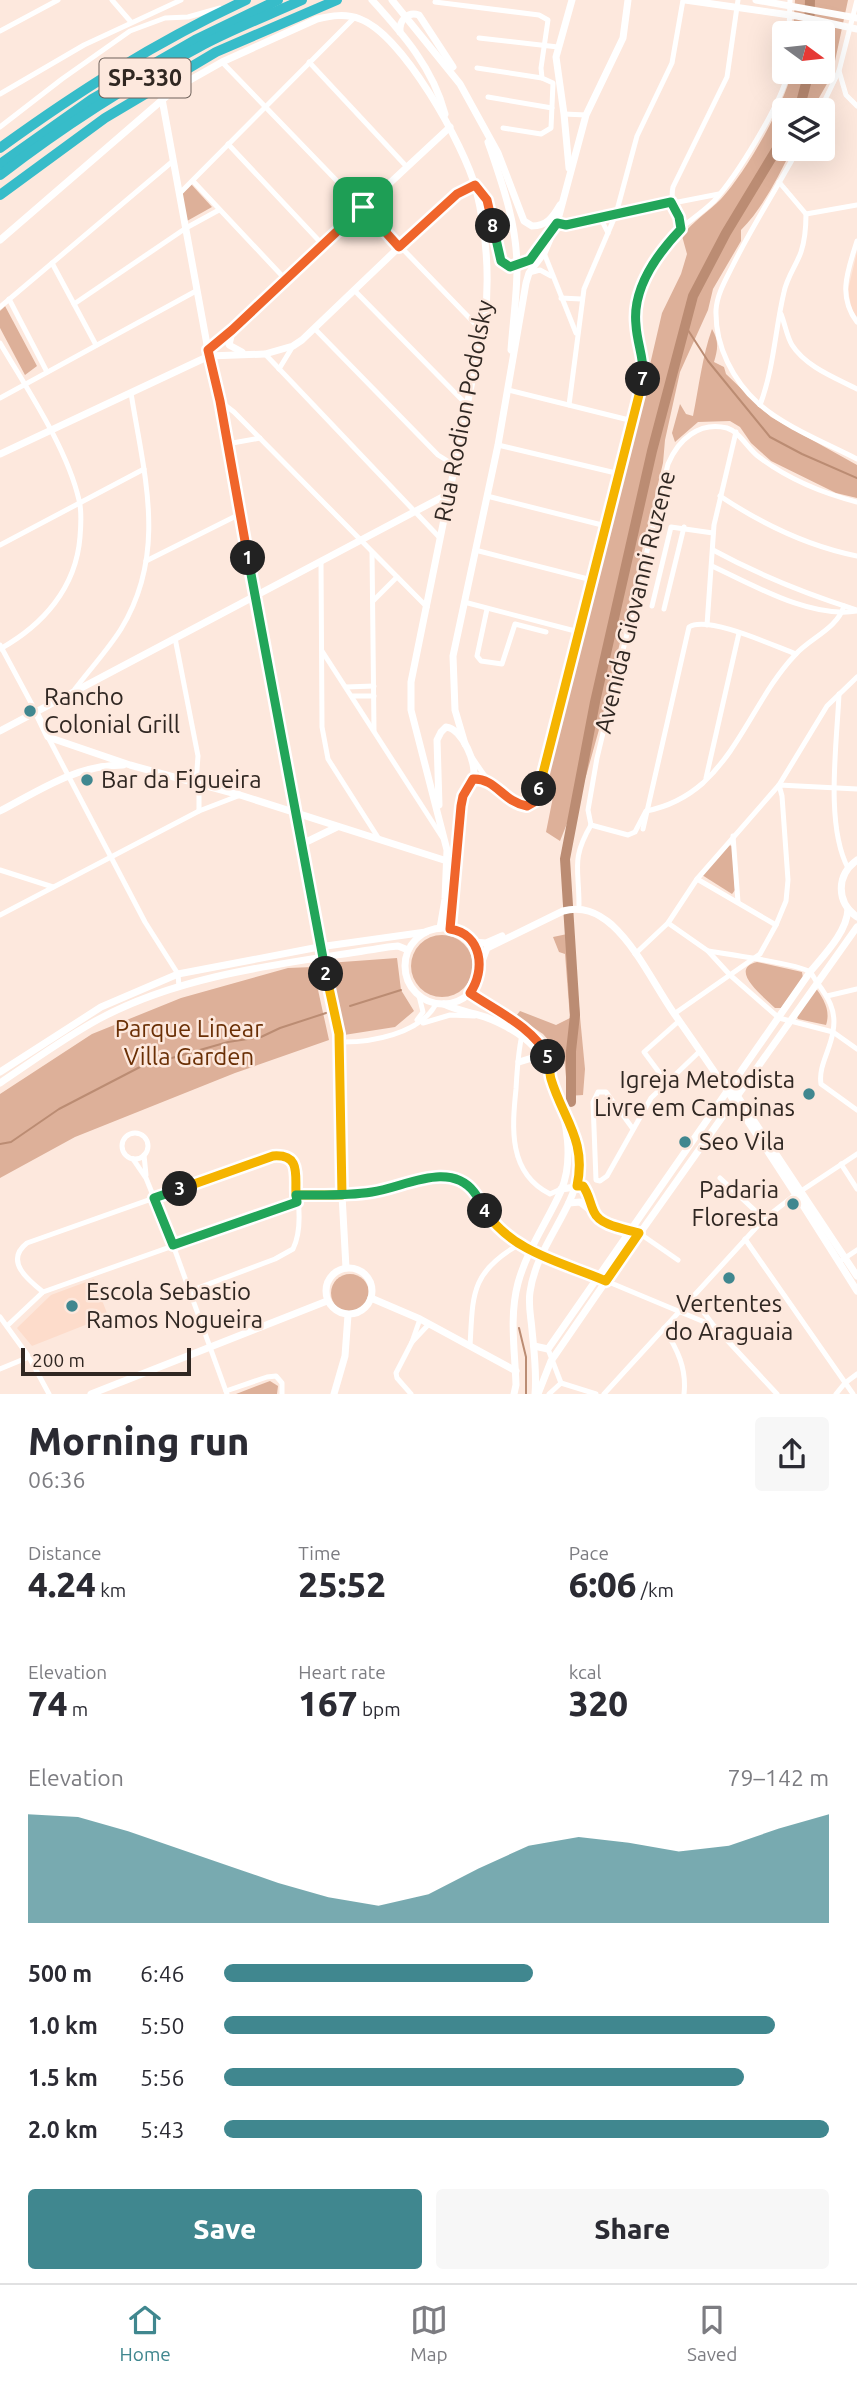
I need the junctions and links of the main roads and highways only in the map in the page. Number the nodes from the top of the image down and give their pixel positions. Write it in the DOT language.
graph roads {
  1 [pos="278,0"];
  2 [pos="337,0"];
  3 [pos="243,1"];
  4 [pos="300,1"];
  5 [pos="0,148"];
  6 [pos="0,164"];
  7 [pos="0,175"];
  8 [pos="0,195"];
  1 -- 6 [label="highway, SP-330"];
  2 -- 8 [label="highway"];
  3 -- 5 [label="highway"];
  4 -- 7 [label="highway, SP-330"];
}
